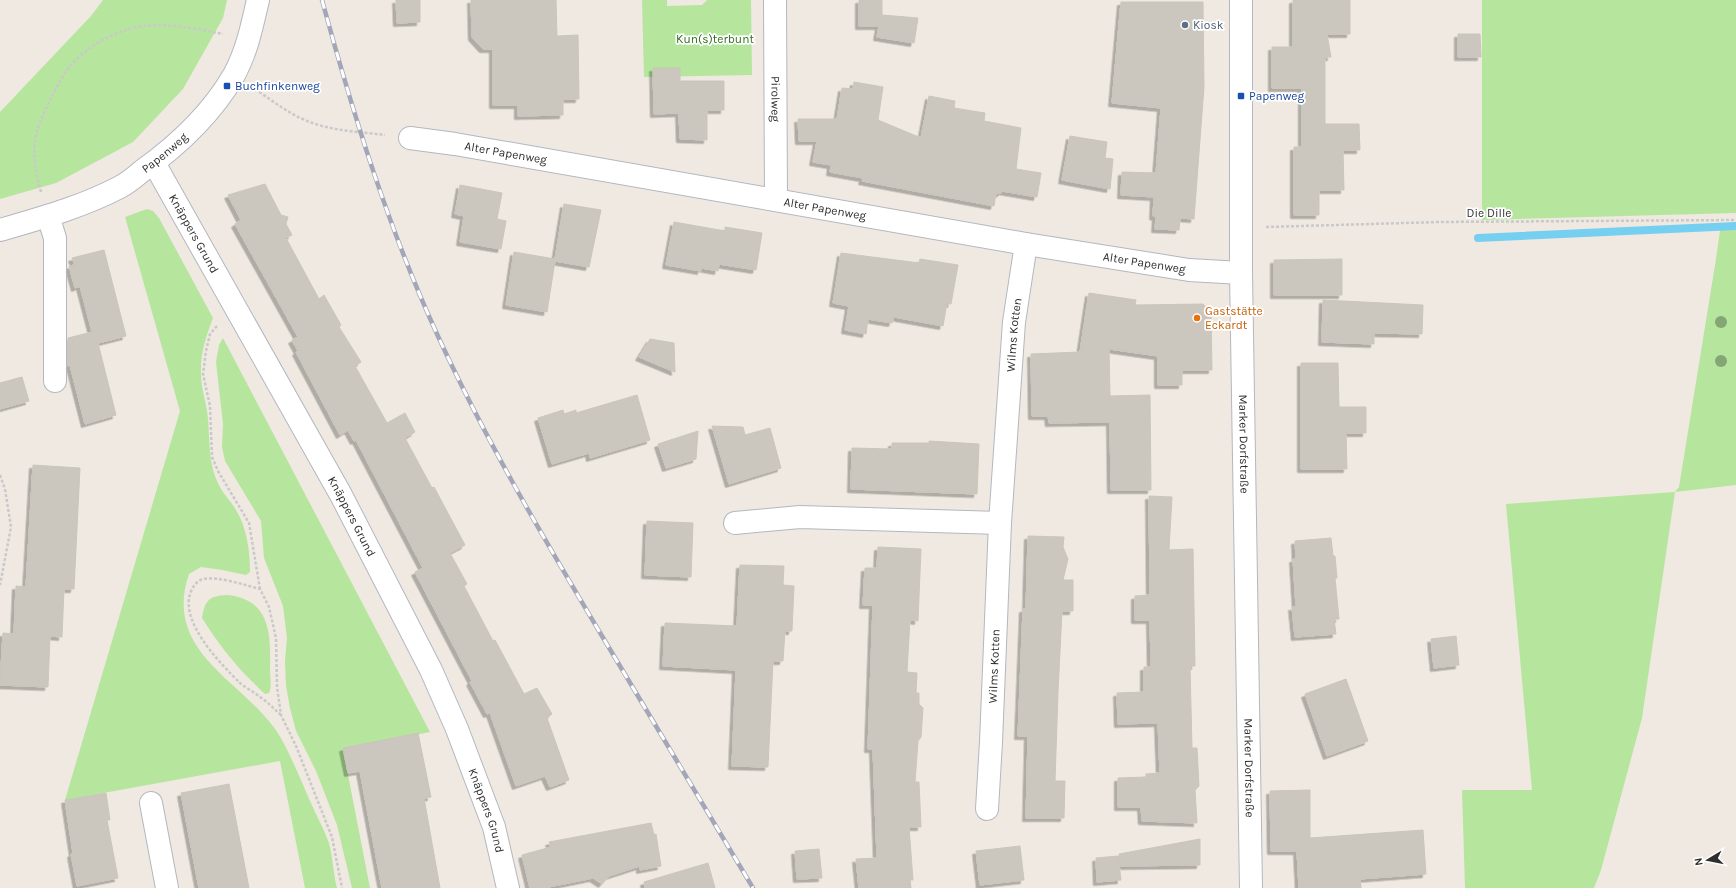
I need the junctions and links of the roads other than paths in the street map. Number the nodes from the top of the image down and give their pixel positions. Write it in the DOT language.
graph roads {
  1 [pos="258,0"];
  2 [pos="776,0"];
  3 [pos="1241,0"];
  4 [pos="410,138"];
  5 [pos="154,163"];
  6 [pos="776,199"];
  7 [pos="48,216"];
  8 [pos="0,230"];
  9 [pos="1026,244"];
  10 [pos="1241,273"];
  11 [pos="55,381"];
  12 [pos="735,523"];
  13 [pos="1000,523"];
  14 [pos="150,803"];
  15 [pos="987,809"];
  16 [pos="167,888"];
  17 [pos="508,888"];
  18 [pos="1251,888"];
  1 -- 5 [label="street, Papenweg"];
  2 -- 6 [label="street, Pirolweg"];
  3 -- 10 [label="street, Marker Dorfstraße"];
  4 -- 6 [label="street, Alter Papenweg"];
  5 -- 7 [label="street, Papenweg"];
  5 -- 17 [label="street, Knäppers Grund"];
  6 -- 9 [label="street, Alter Papenweg"];
  7 -- 8 [label="street, Papenweg"];
  7 -- 11 [label="street"];
  9 -- 10 [label="street, Alter Papenweg"];
  9 -- 13 [label="street, Wilms Kotten"];
  10 -- 18 [label="street, Marker Dorfstraße"];
  12 -- 13 [label="street"];
  13 -- 15 [label="street, Wilms Kotten"];
  14 -- 16 [label="street"];
}
